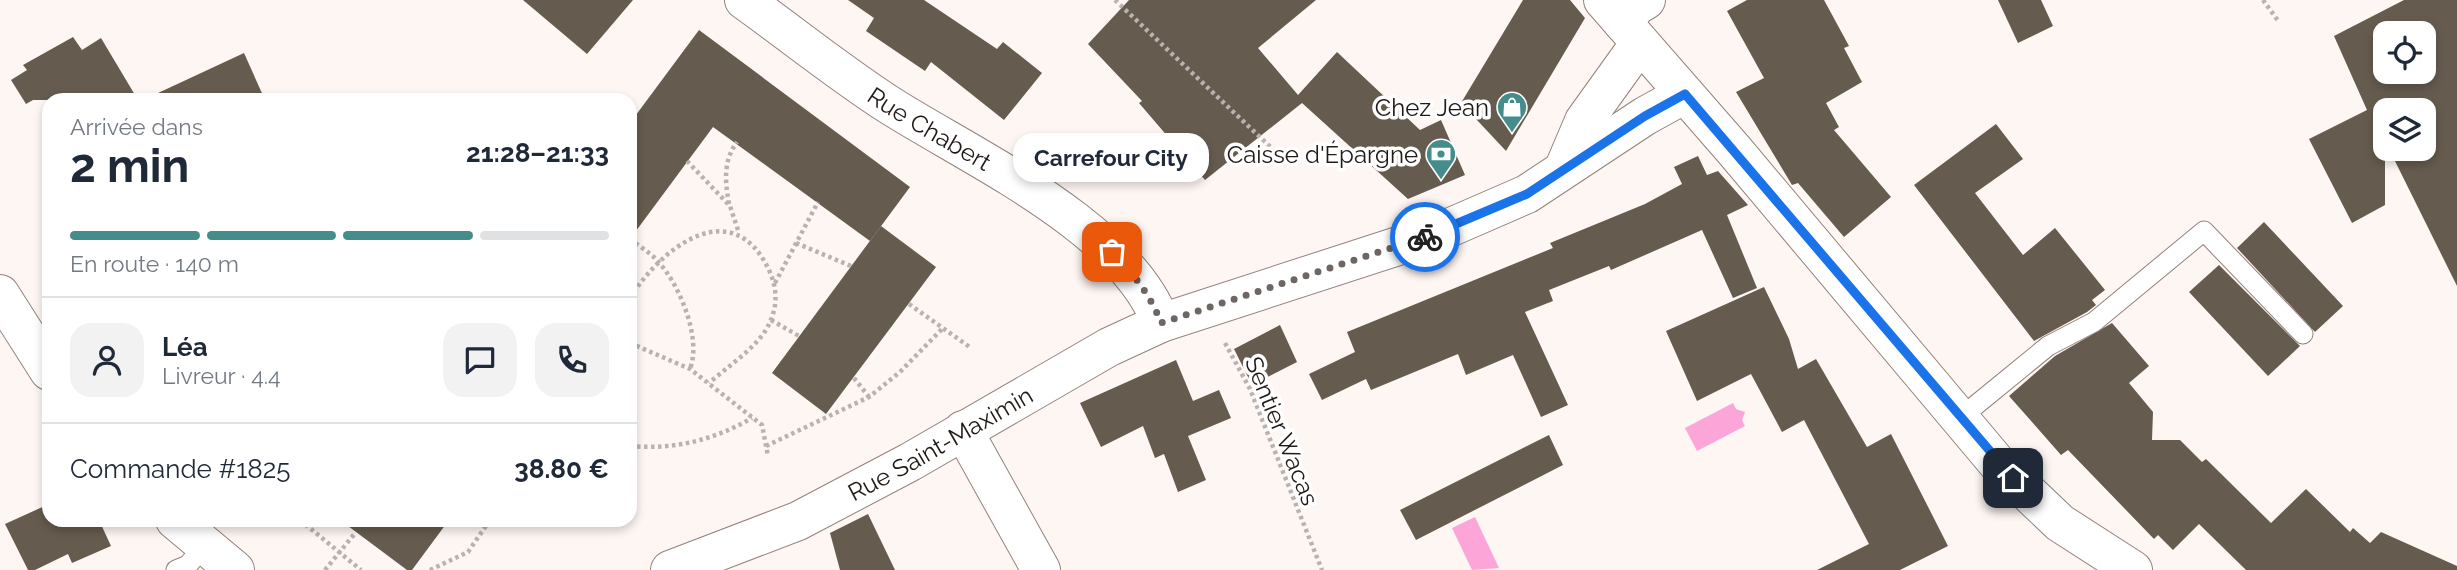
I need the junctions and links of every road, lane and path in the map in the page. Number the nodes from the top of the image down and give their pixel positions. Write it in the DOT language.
graph roads {
  1 [pos="744,0"];
  2 [pos="1115,0"];
  3 [pos="2263,0"];
  4 [pos="1628,16"];
  5 [pos="2279,22"];
  6 [pos="1685,94"];
  7 [pos="737,142"];
  8 [pos="1280,156"];
  9 [pos="687,161"];
  10 [pos="1564,168"];
  11 [pos="818,202"];
  12 [pos="730,206"];
  13 [pos="740,233"];
  14 [pos="796,243"];
  15 [pos="637,244"];
  16 [pos="657,260"];
  17 [pos="851,266"];
  18 [pos="775,284"];
  19 [pos="637,288"];
  20 [pos="0,294"];
  21 [pos="909,304"];
  22 [pos="1206,307"];
  23 [pos="771,320"];
  24 [pos="1161,323"];
  25 [pos="943,328"];
  26 [pos="2303,334"];
  27 [pos="799,336"];
  28 [pos="637,346"];
  29 [pos="971,348"];
  30 [pos="42,360"];
  31 [pos="690,369"];
  32 [pos="854,377"];
  33 [pos="709,383"];
  34 [pos="869,397"];
  35 [pos="752,418"];
  36 [pos="1960,418"];
  37 [pos="963,430"];
  38 [pos="637,446"];
  39 [pos="766,446"];
  40 [pos="768,456"];
  41 [pos="183,527"];
  42 [pos="308,527"];
  43 [pos="485,527"];
  44 [pos="356,532"];
  45 [pos="205,545"];
  46 [pos="340,553"];
  47 [pos="176,570"];
  48 [pos="235,570"];
  49 [pos="325,570"];
  50 [pos="361,570"];
  51 [pos="430,570"];
  52 [pos="670,570"];
  53 [pos="1041,570"];
  54 [pos="1322,570"];
  55 [pos="2133,570"];
  1 -- 24 [label="street, Rue Chabert"];
  2 -- 8 [label="path"];
  3 -- 5 [label="path"];
  4 -- 6 [label="street"];
  4 -- 10 [label="street"];
  6 -- 10 [label="street, Rue Saint-Maximin"];
  6 -- 36 [label="street"];
  7 -- 12 [label="path"];
  9 -- 12 [label="path"];
  10 -- 22 [label="street, Rue Saint-Maximin"];
  11 -- 14 [label="path"];
  12 -- 13 [label="path"];
  13 -- 16 [label="path"];
  13 -- 18 [label="path"];
  14 -- 17 [label="path"];
  14 -- 18 [label="path"];
  15 -- 16 [label="path"];
  16 -- 19 [label="path"];
  16 -- 31 [label="path"];
  18 -- 23 [label="path"];
  20 -- 30 [label="street"];
  21 -- 25 [label="path"];
  22 -- 24 [label="street, Rue Saint-Maximin"];
  22 -- 54 [label="path, Sentier Wacas"];
  23 -- 27 [label="path"];
  23 -- 33 [label="path"];
  24 -- 37 [label="street, Rue Saint-Maximin"];
  25 -- 29 [label="path"];
  25 -- 34 [label="path"];
  26 -- 36 [label="lane"];
  28 -- 31 [label="path"];
  31 -- 33 [label="path"];
  32 -- 34 [label="path"];
  33 -- 35 [label="path"];
  34 -- 39 [label="path"];
  35 -- 38 [label="path"];
  35 -- 39 [label="path"];
  36 -- 55 [label="street"];
  37 -- 52 [label="street, Rue Saint-Maximin"];
  37 -- 53 [label="street"];
  39 -- 40 [label="path"];
  41 -- 45 [label="street"];
  42 -- 46 [label="path"];
  43 -- 51 [label="path"];
  44 -- 46 [label="path"];
  45 -- 47 [label="lane"];
  45 -- 48 [label="street"];
  46 -- 49 [label="path"];
  46 -- 50 [label="path"];
}
